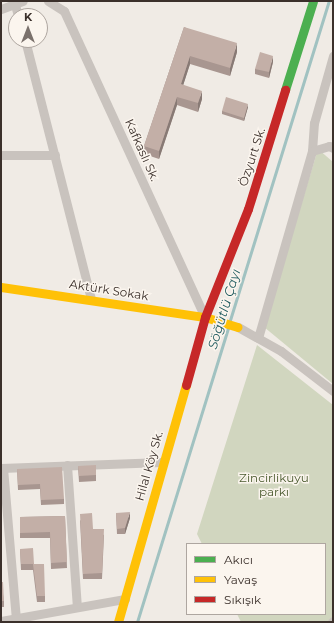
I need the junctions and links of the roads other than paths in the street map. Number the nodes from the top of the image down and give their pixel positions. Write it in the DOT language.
graph roads {
  1 [pos="48,1"];
  2 [pos="313,1"];
  3 [pos="18,2"];
  4 [pos="1,9"];
  5 [pos="27,48"];
  6 [pos="333,56"];
  7 [pos="333,148"];
  8 [pos="312,151"];
  9 [pos="1,155"];
  10 [pos="55,155"];
  11 [pos="1,287"];
  12 [pos="91,298"];
  13 [pos="209,317"];
  14 [pos="258,338"];
  15 [pos="333,391"];
  16 [pos="162,462"];
  17 [pos="67,465"];
  18 [pos="2,468"];
  19 [pos="125,599"];
  20 [pos="77,607"];
  21 [pos="16,619"];
  22 [pos="1,621"];
  23 [pos="118,622"];
  1 -- 13 [label="street, Kafkaslı Sk."];
  2 -- 13 [label="street, Özyurt Sk."];
  3 -- 4 [label="street"];
  5 -- 10 [label="street"];
  6 -- 8 [label="street"];
  7 -- 8 [label="street"];
  8 -- 14 [label="street"];
  9 -- 10 [label="street"];
  10 -- 12 [label="street"];
  11 -- 12 [label="street, Aktürk Sokak"];
  12 -- 13 [label="street, Aktürk Sokak"];
  13 -- 14 [label="street, Aktürk Sokak"];
  13 -- 16 [label="street, Hilal Köy Sk."];
  14 -- 15 [label="street"];
  16 -- 17 [label="street"];
  16 -- 19 [label="street, Hilal Köy Sk."];
  17 -- 18 [label="street"];
  17 -- 20 [label="street"];
  18 -- 21 [label="street"];
  19 -- 20 [label="street"];
  19 -- 23 [label="street, Hilal Köy Sk."];
  20 -- 21 [label="street"];
  21 -- 22 [label="street"];
}
